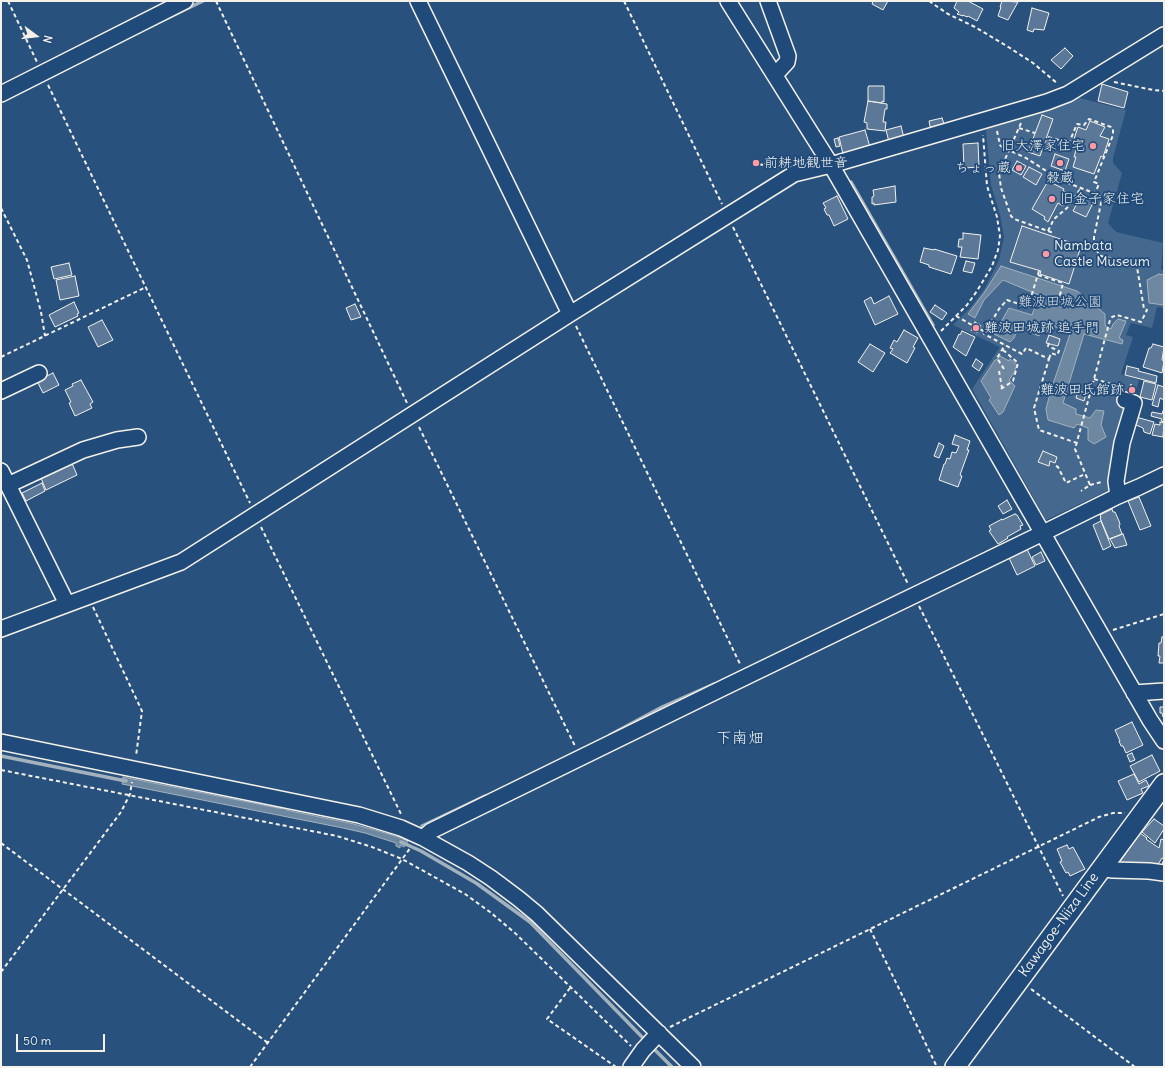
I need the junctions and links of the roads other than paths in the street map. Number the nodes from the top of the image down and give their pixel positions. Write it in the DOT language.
graph roads {
  1 [pos="185,1"];
  2 [pos="418,1"];
  3 [pos="728,1"];
  4 [pos="768,1"];
  5 [pos="1164,35"];
  6 [pos="775,75"];
  7 [pos="1,94"];
  8 [pos="831,166"];
  9 [pos="570,314"];
  10 [pos="39,373"];
  11 [pos="1,391"];
  12 [pos="1125,400"];
  13 [pos="138,437"];
  14 [pos="1,471"];
  15 [pos="1164,475"];
  16 [pos="8,485"];
  17 [pos="1118,496"];
  18 [pos="1043,534"];
  19 [pos="67,604"];
  20 [pos="1,629"];
  21 [pos="1164,691"];
  22 [pos="1134,693"];
  23 [pos="1164,741"];
  24 [pos="1,742"];
  25 [pos="1164,784"];
  26 [pos="423,838"];
  27 [pos="1101,868"];
  28 [pos="1164,873"];
  29 [pos="657,1035"];
  30 [pos="631,1067"];
  31 [pos="693,1067"];
  32 [pos="955,1067"];
  1 -- 7 [label="street"];
  2 -- 9 [label="street"];
  3 -- 6 [label="street"];
  4 -- 6 [label="street"];
  5 -- 8 [label="street"];
  6 -- 8 [label="street"];
  8 -- 9 [label="street"];
  8 -- 18 [label="street"];
  9 -- 19 [label="street"];
  10 -- 11 [label="street"];
  12 -- 17 [label="street"];
  13 -- 16 [label="street"];
  14 -- 16 [label="street"];
  15 -- 17 [label="street"];
  16 -- 19 [label="street"];
  17 -- 18 [label="street"];
  18 -- 22 [label="street"];
  18 -- 26 [label="street"];
  19 -- 20 [label="street"];
  21 -- 22 [label="street"];
  22 -- 23 [label="street"];
  24 -- 26 [label="street"];
  25 -- 27 [label="main road, Kawagoe-Niiza Line"];
  26 -- 29 [label="street"];
  27 -- 28 [label="street"];
  27 -- 32 [label="main road, Kawagoe-Niiza Line"];
  29 -- 30 [label="street"];
  29 -- 31 [label="street"];
}
